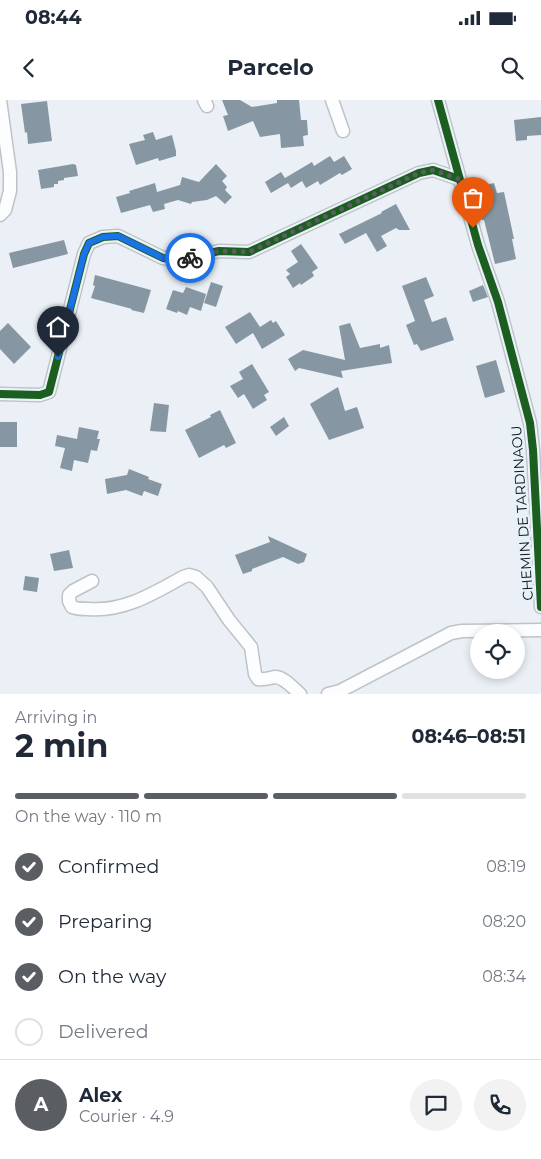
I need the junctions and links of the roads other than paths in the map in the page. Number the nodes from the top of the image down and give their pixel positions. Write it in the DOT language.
graph roads {
  1 [pos="0,100"];
  2 [pos="332,100"];
  3 [pos="438,100"];
  4 [pos="343,131"];
  5 [pos="459,179"];
  6 [pos="0,215"];
  7 [pos="0,394"];
  8 [pos="537,441"];
  9 [pos="92,581"];
  10 [pos="541,607"];
  11 [pos="541,630"];
  12 [pos="300,694"];
  13 [pos="328,694"];
  1 -- 6 [label="street"];
  2 -- 4 [label="street"];
  3 -- 5 [label="street, CHEMIN DE TARDINAOU"];
  5 -- 7 [label="street"];
  5 -- 8 [label="street, CHEMIN DE TARDINAOU"];
  8 -- 10 [label="street, CHEMIN DE TARDINAOU"];
  9 -- 12 [label="street"];
  11 -- 13 [label="street"];
}
